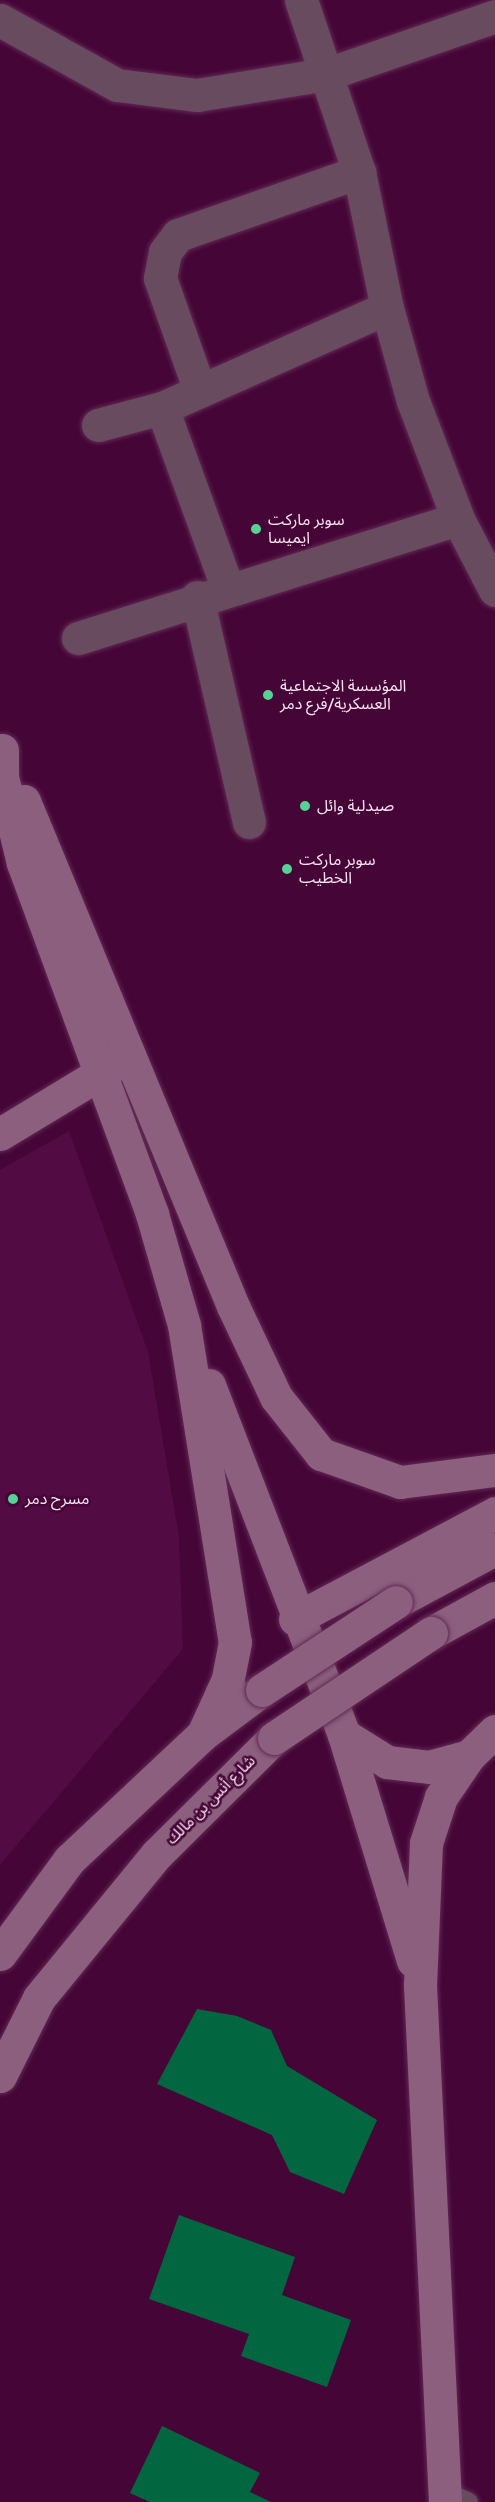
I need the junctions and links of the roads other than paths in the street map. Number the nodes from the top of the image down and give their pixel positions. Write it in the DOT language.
graph roads {
  1 [pos="301,0"];
  2 [pos="495,16"];
  3 [pos="0,20"];
  4 [pos="327,74"];
  5 [pos="359,172"];
  6 [pos="387,308"];
  7 [pos="200,391"];
  8 [pos="162,408"];
  9 [pos="98,425"];
  10 [pos="475,538"];
  11 [pos="495,590"];
  12 [pos="212,592"];
  13 [pos="78,638"];
  14 [pos="1,747"];
  15 [pos="249,822"];
  16 [pos="130,1054"];
  17 [pos="97,1076"];
  18 [pos="0,1134"];
  19 [pos="184,1325"];
  20 [pos="495,1470"];
  21 [pos="495,1513"];
  22 [pos="495,1549"];
  23 [pos="495,1598"];
  24 [pos="295,1619"];
  25 [pos="495,1731"];
  26 [pos="203,1734"];
  27 [pos="344,1735"];
  28 [pos="469,1756"];
  29 [pos="0,1953"];
  30 [pos="420,1986"];
  31 [pos="0,2076"];
  32 [pos="454,2499"];
  1 -- 4 [label="street"];
  2 -- 4 [label="street"];
  3 -- 4 [label="street"];
  4 -- 5 [label="street"];
  5 -- 6 [label="street"];
  5 -- 7 [label="street"];
  6 -- 7 [label="street"];
  6 -- 10 [label="street"];
  7 -- 8 [label="street"];
  8 -- 9 [label="street"];
  8 -- 12 [label="street"];
  10 -- 11 [label="street"];
  10 -- 12 [label="street"];
  12 -- 13 [label="street"];
  12 -- 15 [label="street"];
  14 -- 16 [label="street"];
  14 -- 17 [label="street"];
  16 -- 17 [label="street"];
  16 -- 20 [label="street"];
  17 -- 18 [label="street"];
  17 -- 19 [label="street"];
  19 -- 24 [label="street"];
  19 -- 26 [label="street"];
  21 -- 24 [label="street"];
  22 -- 26 [label="street, bridge"];
  23 -- 31 [label="street, شارع أنس بن مالك, bridge"];
  24 -- 27 [label="street"];
  25 -- 28 [label="street"];
  26 -- 29 [label="street"];
  27 -- 28 [label="street"];
  27 -- 30 [label="street"];
  28 -- 30 [label="street"];
  30 -- 32 [label="street"];
}
